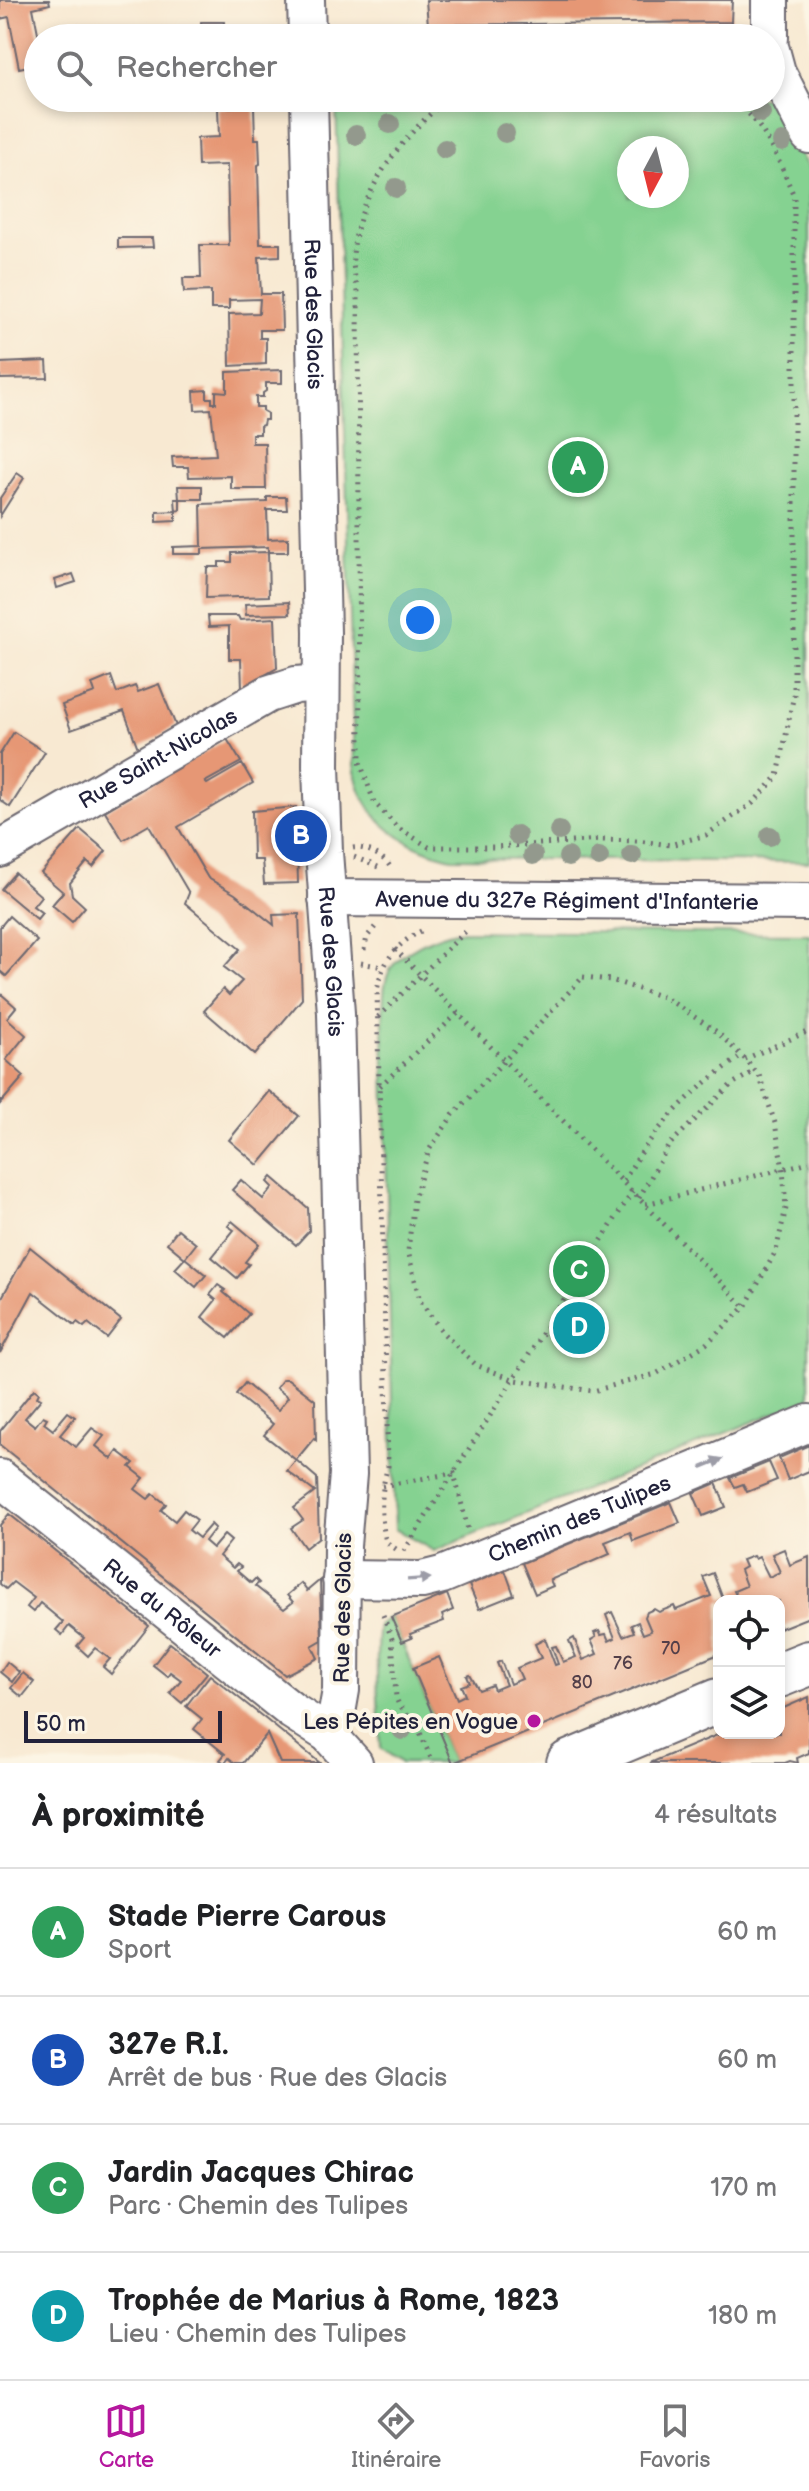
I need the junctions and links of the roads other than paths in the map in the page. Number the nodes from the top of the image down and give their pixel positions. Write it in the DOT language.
graph roads {
  1 [pos="306,0"];
  2 [pos="770,0"];
  3 [pos="307,24"];
  4 [pos="770,24"];
  5 [pos="785,90"];
  6 [pos="309,112"];
  7 [pos="809,135"];
  8 [pos="321,683"];
  9 [pos="0,849"];
  10 [pos="327,898"];
  11 [pos="809,902"];
  12 [pos="809,1423"];
  13 [pos="0,1478"];
  14 [pos="341,1579"];
  15 [pos="809,1663"];
  16 [pos="785,1673"];
  17 [pos="713,1703"];
  18 [pos="328,1734"];
  19 [pos="354,1763"];
  20 [pos="569,1763"];
  1 -- 3 [label="street"];
  2 -- 4 [label="street"];
  5 -- 7 [label="street"];
  6 -- 8 [label="street, Rue des Glacis"];
  8 -- 9 [label="street, Rue Saint-Nicolas"];
  8 -- 10 [label="street, Rue des Glacis"];
  10 -- 11 [label="street, Avenue du 327e Régiment d'Infanterie"];
  10 -- 14 [label="street, Rue des Glacis"];
  14 -- 12 [label="street, Chemin des Tulipes, one-way"];
  13 -- 18 [label="street, Rue du Rôleur"];
  14 -- 18 [label="street, Rue des Glacis"];
  15 -- 16 [label="main road"];
  17 -- 20 [label="main road"];
  18 -- 19 [label="street"];
}
